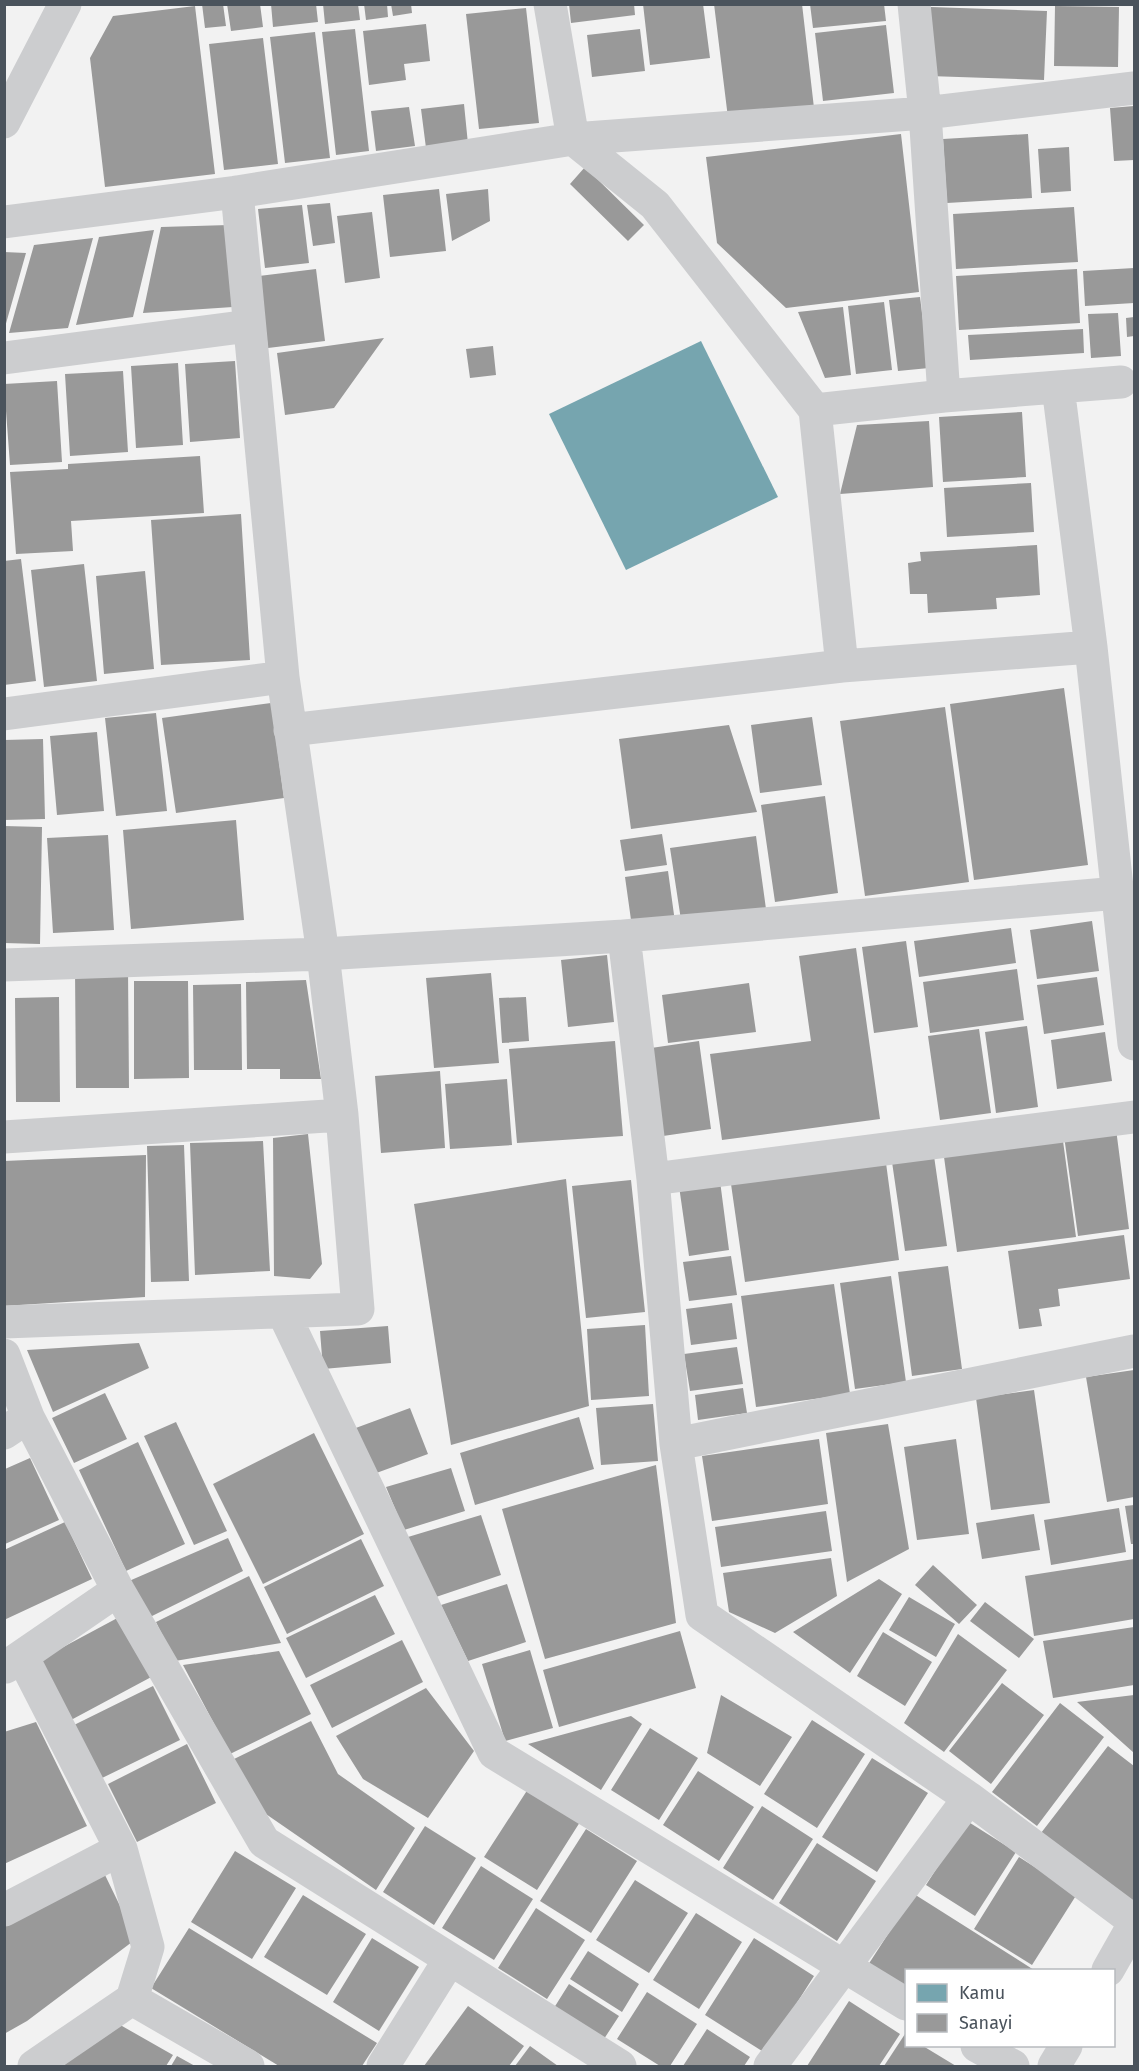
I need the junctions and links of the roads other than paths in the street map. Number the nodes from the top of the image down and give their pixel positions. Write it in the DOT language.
graph roads {
  1 [pos="65,4"];
  2 [pos="550,4"];
  3 [pos="914,4"];
  4 [pos="1134,88"];
  5 [pos="925,113"];
  6 [pos="4,122"];
  7 [pos="573,139"];
  8 [pos="237,192"];
  9 [pos="4,222"];
  10 [pos="249,326"];
  11 [pos="4,358"];
  12 [pos="1121,382"];
  13 [pos="1058,387"];
  14 [pos="944,396"];
  15 [pos="815,410"];
  16 [pos="1091,647"];
  17 [pos="843,666"];
  18 [pos="283,677"];
  19 [pos="4,714"];
  20 [pos="290,730"];
  21 [pos="1118,893"];
  22 [pos="624,936"];
  23 [pos="323,954"];
  24 [pos="4,965"];
  25 [pos="1130,986"];
  26 [pos="1134,1044"];
  27 [pos="342,1115"];
  28 [pos="1134,1117"];
  29 [pos="4,1137"];
  30 [pos="653,1179"];
  31 [pos="283,1312"];
  32 [pos="4,1322"];
  33 [pos="1134,1351"];
  34 [pos="4,1355"];
  35 [pos="16,1425"];
  36 [pos="676,1444"];
  37 [pos="118,1590"];
  38 [pos="13,1662"];
  39 [pos="969,1798"];
  40 [pos="121,1849"];
  41 [pos="4,1910"];
  42 [pos="1134,1922"];
  43 [pos="450,1959"];
  44 [pos="845,1968"];
  45 [pos="1109,1969"];
  46 [pos="132,1999"];
  47 [pos="905,2003"];
  48 [pos="979,2047"];
  49 [pos="1065,2047"];
  50 [pos="34,2067"];
  51 [pos="248,2067"];
  52 [pos="382,2067"];
  53 [pos="620,2067"];
  54 [pos="770,2067"];
  55 [pos="1013,2067"];
  56 [pos="1054,2067"];
  1 -- 6 [label="street"];
  2 -- 7 [label="street"];
  3 -- 5 [label="street"];
  4 -- 5 [label="street"];
  5 -- 7 [label="street"];
  5 -- 14 [label="street"];
  7 -- 8 [label="street"];
  7 -- 15 [label="street"];
  8 -- 9 [label="street"];
  8 -- 10 [label="street"];
  10 -- 11 [label="street"];
  10 -- 18 [label="street"];
  12 -- 13 [label="street"];
  13 -- 14 [label="street"];
  13 -- 16 [label="street"];
  14 -- 15 [label="street"];
  15 -- 17 [label="street"];
  16 -- 17 [label="street"];
  16 -- 21 [label="street"];
  17 -- 20 [label="street"];
  18 -- 19 [label="street"];
  18 -- 20 [label="street"];
  20 -- 23 [label="street"];
  21 -- 22 [label="street"];
  21 -- 25 [label="street"];
  22 -- 23 [label="street"];
  22 -- 30 [label="street"];
  23 -- 24 [label="street"];
  23 -- 27 [label="street"];
  25 -- 26 [label="street"];
  27 -- 29 [label="street"];
  27 -- 31 [label="street"];
  28 -- 30 [label="street"];
  30 -- 36 [label="street"];
  31 -- 32 [label="street"];
  31 -- 44 [label="street"];
  33 -- 36 [label="street"];
  34 -- 35 [label="street"];
  35 -- 37 [label="street"];
  36 -- 39 [label="street"];
  37 -- 38 [label="street"];
  37 -- 43 [label="street"];
  38 -- 40 [label="street"];
  39 -- 42 [label="street"];
  39 -- 44 [label="street"];
  40 -- 41 [label="street"];
  40 -- 46 [label="street"];
  42 -- 45 [label="street"];
  43 -- 52 [label="street"];
  43 -- 53 [label="street"];
  44 -- 47 [label="street"];
  44 -- 54 [label="street"];
  46 -- 50 [label="street"];
  46 -- 51 [label="street"];
  48 -- 55 [label="street"];
  49 -- 56 [label="street"];
}
